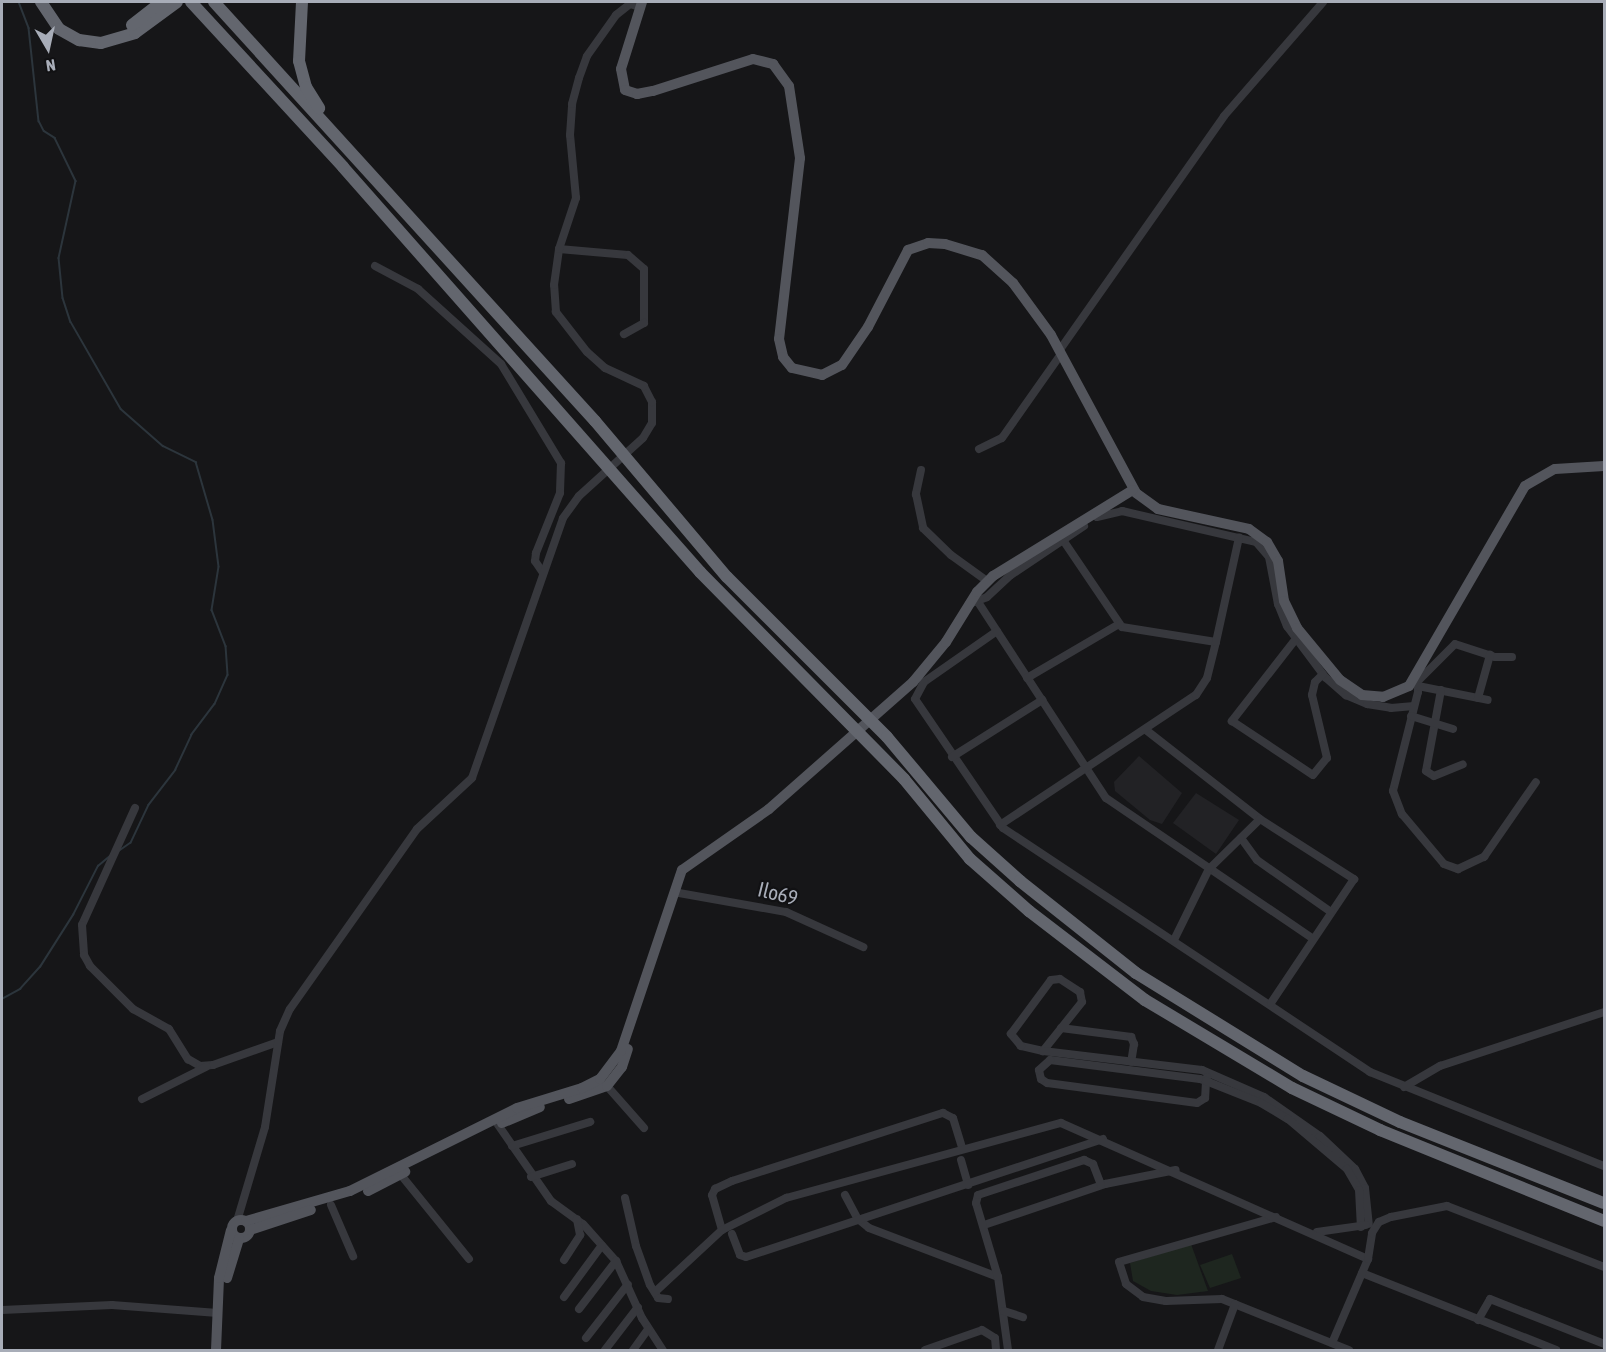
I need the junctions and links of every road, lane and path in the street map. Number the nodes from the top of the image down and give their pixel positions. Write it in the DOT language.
graph roads {
  1 [pos="41,2"];
  2 [pos="49,2"];
  3 [pos="161,2"];
  4 [pos="177,2"];
  5 [pos="191,2"];
  6 [pos="214,2"];
  7 [pos="302,2"];
  8 [pos="1323,2"];
  9 [pos="641,4"];
  10 [pos="354,155"];
  11 [pos="559,249"];
  12 [pos="375,266"];
  13 [pos="624,334"];
  14 [pos="1060,352"];
  15 [pos="979,449"];
  16 [pos="1605,465"];
  17 [pos="921,471"];
  18 [pos="1133,490"];
  19 [pos="1239,537"];
  20 [pos="1063,540"];
  21 [pos="543,573"];
  22 [pos="987,581"];
  23 [pos="974,603"];
  24 [pos="1119,624"];
  25 [pos="997,631"];
  26 [pos="1295,640"];
  27 [pos="1216,642"];
  28 [pos="1490,656"];
  29 [pos="1512,657"];
  30 [pos="1323,674"];
  31 [pos="1027,678"];
  32 [pos="1418,681"];
  33 [pos="1441,690"];
  34 [pos="1041,700"];
  35 [pos="1414,706"];
  36 [pos="1411,716"];
  37 [pos="1434,723"];
  38 [pos="1453,729"];
  39 [pos="1146,730"];
  40 [pos="952,757"];
  41 [pos="1463,764"];
  42 [pos="1086,769"];
  43 [pos="1536,782"];
  44 [pos="135,808"];
  45 [pos="1260,819"];
  46 [pos="1000,825"];
  47 [pos="1241,838"];
  48 [pos="693,861"];
  49 [pos="1209,869"];
  50 [pos="679,893"];
  51 [pos="1331,912"];
  52 [pos="1312,938"];
  53 [pos="1174,940"];
  54 [pos="863,947"];
  55 [pos="1271,1003"];
  56 [pos="1605,1012"];
  57 [pos="1061,1028"];
  58 [pos="278,1042"];
  59 [pos="1043,1051"];
  60 [pos="1131,1062"];
  61 [pos="209,1065"];
  62 [pos="1207,1077"];
  63 [pos="606,1086"];
  64 [pos="1404,1087"];
  65 [pos="142,1099"];
  66 [pos="496,1122"];
  67 [pos="590,1122"];
  68 [pos="644,1128"];
  69 [pos="1103,1139"];
  70 [pos="512,1146"];
  71 [pos="962,1148"];
  72 [pos="961,1160"];
  73 [pos="572,1164"];
  74 [pos="1605,1166"];
  75 [pos="1176,1170"];
  76 [pos="400,1174"];
  77 [pos="531,1177"];
  78 [pos="968,1185"];
  79 [pos="1101,1185"];
  80 [pos="845,1196"];
  81 [pos="625,1198"];
  82 [pos="1605,1203"];
  83 [pos="332,1205"];
  84 [pos="1276,1217"];
  85 [pos="577,1219"];
  86 [pos="858,1220"];
  87 [pos="1382,1220"];
  88 [pos="1605,1221"];
  89 [pos="984,1225"];
  90 [pos="1365,1225"];
  91 [pos="241,1226"];
  92 [pos="722,1230"];
  93 [pos="1346,1230"];
  94 [pos="1307,1231"];
  95 [pos="732,1234"];
  96 [pos="602,1245"];
  97 [pos="1344,1247"];
  98 [pos="353,1256"];
  99 [pos="469,1259"];
  100 [pos="1368,1259"];
  101 [pos="564,1260"];
  102 [pos="616,1261"];
  103 [pos="1605,1267"];
  104 [pos="1362,1273"];
  105 [pos="998,1277"];
  106 [pos="628,1284"];
  107 [pos="655,1292"];
  108 [pos="564,1297"];
  109 [pos="668,1299"];
  110 [pos="1235,1304"];
  111 [pos="638,1307"];
  112 [pos="579,1309"];
  113 [pos="2,1310"];
  114 [pos="1004,1311"];
  115 [pos="218,1312"];
  116 [pos="1023,1317"];
  117 [pos="1478,1320"];
  118 [pos="648,1329"];
  119 [pos="586,1338"];
  120 [pos="1332,1343"];
  121 [pos="1602,1346"];
  122 [pos="216,1350"];
  123 [pos="222,1350"];
  124 [pos="605,1350"];
  125 [pos="633,1350"];
  126 [pos="662,1350"];
  127 [pos="925,1350"];
  128 [pos="994,1350"];
  129 [pos="1008,1350"];
  130 [pos="1218,1350"];
  131 [pos="1349,1350"];
  132 [pos="1556,1350"];
  1 -- 4 [label="highway"];
  2 -- 3 [label="highway"];
  5 -- 88 [label="highway"];
  6 -- 10 [label="highway"];
  7 -- 10 [label="highway"];
  8 -- 14 [label="street"];
  9 -- 11 [label="street"];
  9 -- 14 [label="main road"];
  10 -- 82 [label="highway"];
  11 -- 13 [label="street"];
  11 -- 21 [label="street"];
  12 -- 21 [label="street"];
  14 -- 15 [label="street"];
  14 -- 18 [label="main road"];
  16 -- 32 [label="main road"];
  17 -- 22 [label="street"];
  18 -- 22 [label="main road"];
  18 -- 32 [label="main road"];
  19 -- 20 [label="street"];
  19 -- 26 [label="street"];
  19 -- 27 [label="street"];
  20 -- 23 [label="street"];
  20 -- 24 [label="street"];
  21 -- 58 [label="street"];
  22 -- 23 [label="main road"];
  23 -- 25 [label="street"];
  23 -- 48 [label="main road"];
  24 -- 27 [label="street"];
  24 -- 31 [label="street"];
  25 -- 31 [label="street"];
  25 -- 40 [label="street"];
  26 -- 30 [label="street"];
  26 -- 30 [label="street"];
  27 -- 39 [label="street"];
  28 -- 29 [label="street"];
  28 -- 32 [label="street"];
  28 -- 33 [label="street"];
  30 -- 35 [label="street"];
  31 -- 34 [label="street"];
  32 -- 33 [label="street"];
  32 -- 35 [label="street"];
  33 -- 37 [label="street"];
  34 -- 40 [label="street"];
  34 -- 42 [label="street"];
  35 -- 36 [label="street"];
  36 -- 37 [label="street"];
  36 -- 43 [label="street"];
  37 -- 38 [label="street"];
  37 -- 41 [label="street"];
  39 -- 42 [label="street"];
  39 -- 45 [label="street"];
  40 -- 46 [label="street"];
  42 -- 46 [label="street"];
  42 -- 49 [label="street"];
  44 -- 61 [label="street"];
  45 -- 47 [label="street"];
  45 -- 51 [label="street"];
  46 -- 53 [label="street"];
  47 -- 49 [label="street"];
  47 -- 51 [label="street"];
  48 -- 50 [label="main road"];
  48 -- 66 [label="main road"];
  49 -- 52 [label="street"];
  49 -- 53 [label="street"];
  50 -- 54 [label="street, Ilo69"];
  50 -- 63 [label="main road"];
  51 -- 52 [label="street"];
  52 -- 55 [label="street"];
  53 -- 55 [label="street"];
  55 -- 64 [label="street"];
  56 -- 64 [label="street"];
  57 -- 59 [label="street"];
  57 -- 59 [label="street"];
  57 -- 60 [label="street"];
  58 -- 61 [label="street"];
  58 -- 91 [label="street"];
  59 -- 60 [label="street"];
  60 -- 62 [label="street"];
  61 -- 65 [label="street"];
  62 -- 62 [label="street"];
  62 -- 90 [label="street"];
  63 -- 66 [label="main road"];
  63 -- 68 [label="street"];
  64 -- 74 [label="street"];
  66 -- 70 [label="street"];
  66 -- 76 [label="main road"];
  66 -- 91 [label="main road"];
  67 -- 70 [label="street"];
  69 -- 71 [label="street"];
  69 -- 75 [label="street"];
  69 -- 78 [label="street"];
  70 -- 77 [label="street"];
  71 -- 92 [label="street"];
  71 -- 92 [label="street"];
  72 -- 78 [label="street"];
  73 -- 77 [label="street"];
  75 -- 79 [label="street"];
  75 -- 84 [label="street"];
  76 -- 83 [label="main road"];
  76 -- 99 [label="street"];
  77 -- 85 [label="street"];
  78 -- 86 [label="street"];
  79 -- 89 [label="street"];
  79 -- 89 [label="street"];
  80 -- 86 [label="street"];
  81 -- 107 [label="street"];
  83 -- 91 [label="main road"];
  83 -- 98 [label="street"];
  84 -- 94 [label="street"];
  84 -- 110 [label="street"];
  85 -- 96 [label="street"];
  85 -- 101 [label="street"];
  86 -- 95 [label="street"];
  86 -- 105 [label="street"];
  87 -- 90 [label="street"];
  87 -- 100 [label="street"];
  87 -- 103 [label="street"];
  89 -- 105 [label="street"];
  90 -- 93 [label="street"];
  91 -- 115 [label="main road"];
  91 -- 123 [label="main road"];
  92 -- 107 [label="street"];
  93 -- 94 [label="street"];
  93 -- 97 [label="street"];
  94 -- 97 [label="street"];
  96 -- 102 [label="street"];
  96 -- 108 [label="street"];
  97 -- 100 [label="street"];
  100 -- 104 [label="street"];
  102 -- 106 [label="street"];
  102 -- 112 [label="street"];
  104 -- 117 [label="street"];
  104 -- 120 [label="street"];
  105 -- 114 [label="street"];
  106 -- 111 [label="street"];
  106 -- 119 [label="street"];
  107 -- 109 [label="street"];
  110 -- 120 [label="street"];
  110 -- 130 [label="street"];
  111 -- 118 [label="street"];
  111 -- 124 [label="street"];
  113 -- 115 [label="street"];
  114 -- 116 [label="street"];
  114 -- 129 [label="street"];
  115 -- 122 [label="main road"];
  117 -- 121 [label="street"];
  117 -- 132 [label="street"];
  118 -- 125 [label="street"];
  118 -- 126 [label="street"];
  120 -- 131 [label="street"];
  127 -- 128 [label="street"];
}
